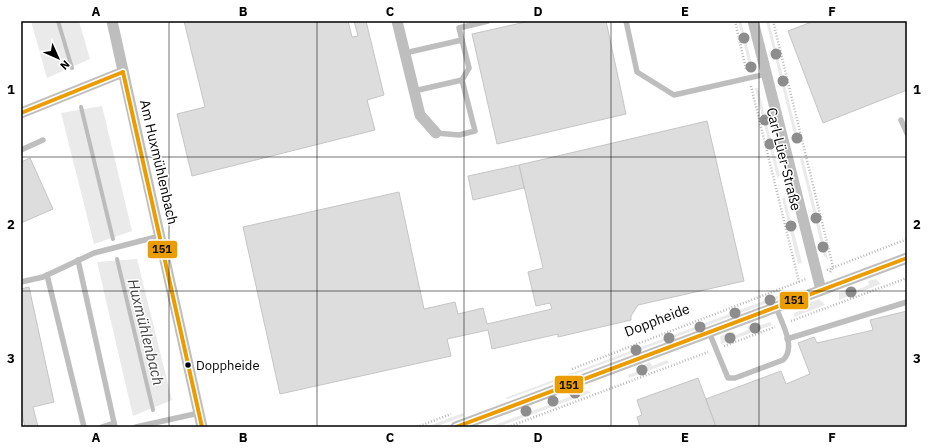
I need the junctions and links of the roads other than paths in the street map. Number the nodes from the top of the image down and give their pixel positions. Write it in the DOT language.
graph roads {
  1 [pos="112,21"];
  2 [pos="397,21"];
  3 [pos="488,21"];
  4 [pos="626,21"];
  5 [pos="753,21"];
  6 [pos="462,40"];
  7 [pos="405,54"];
  8 [pos="124,72"];
  9 [pos="766,74"];
  10 [pos="462,80"];
  11 [pos="414,91"];
  12 [pos="21,113"];
  13 [pos="901,120"];
  14 [pos="436,133"];
  15 [pos="907,133"];
  16 [pos="43,140"];
  17 [pos="21,150"];
  18 [pos="160,235"];
  19 [pos="907,258"];
  20 [pos="78,260"];
  21 [pos="47,275"];
  22 [pos="21,282"];
  23 [pos="821,290"];
  24 [pos="907,302"];
  25 [pos="776,307"];
  26 [pos="709,332"];
  27 [pos="787,339"];
  28 [pos="199,413"];
  29 [pos="115,425"];
  30 [pos="84,427"];
  31 [pos="102,427"];
  32 [pos="136,427"];
  33 [pos="202,427"];
  34 [pos="456,427"];
  1 -- 8 [label="street, Am Huxmühlenbach"];
  2 -- 7 [label="street"];
  3 -- 6 [label="lane"];
  4 -- 9 [label="lane"];
  5 -- 9 [label="street, Carl-Lüer-Straße"];
  6 -- 7 [label="lane"];
  6 -- 10 [label="lane"];
  7 -- 11 [label="street"];
  8 -- 12 [label="street"];
  8 -- 18 [label="street, Am Huxmühlenbach"];
  9 -- 23 [label="street, Carl-Lüer-Straße"];
  10 -- 11 [label="lane"];
  10 -- 14 [label="lane"];
  11 -- 14 [label="street"];
  13 -- 15 [label="lane"];
  16 -- 17 [label="lane"];
  18 -- 20 [label="lane"];
  18 -- 28 [label="street, Am Huxmühlenbach"];
  19 -- 23 [label="street, Doppheide"];
  20 -- 21 [label="lane"];
  20 -- 29 [label="lane"];
  21 -- 22 [label="lane"];
  21 -- 30 [label="lane"];
  23 -- 25 [label="street, Doppheide"];
  24 -- 27 [label="lane"];
  25 -- 26 [label="street, Doppheide"];
  25 -- 27 [label="lane"];
  26 -- 27 [label="lane"];
  26 -- 34 [label="street, Doppheide"];
  28 -- 32 [label="lane"];
  28 -- 33 [label="street, Am Huxmühlenbach"];
  29 -- 31 [label="lane"];
}
